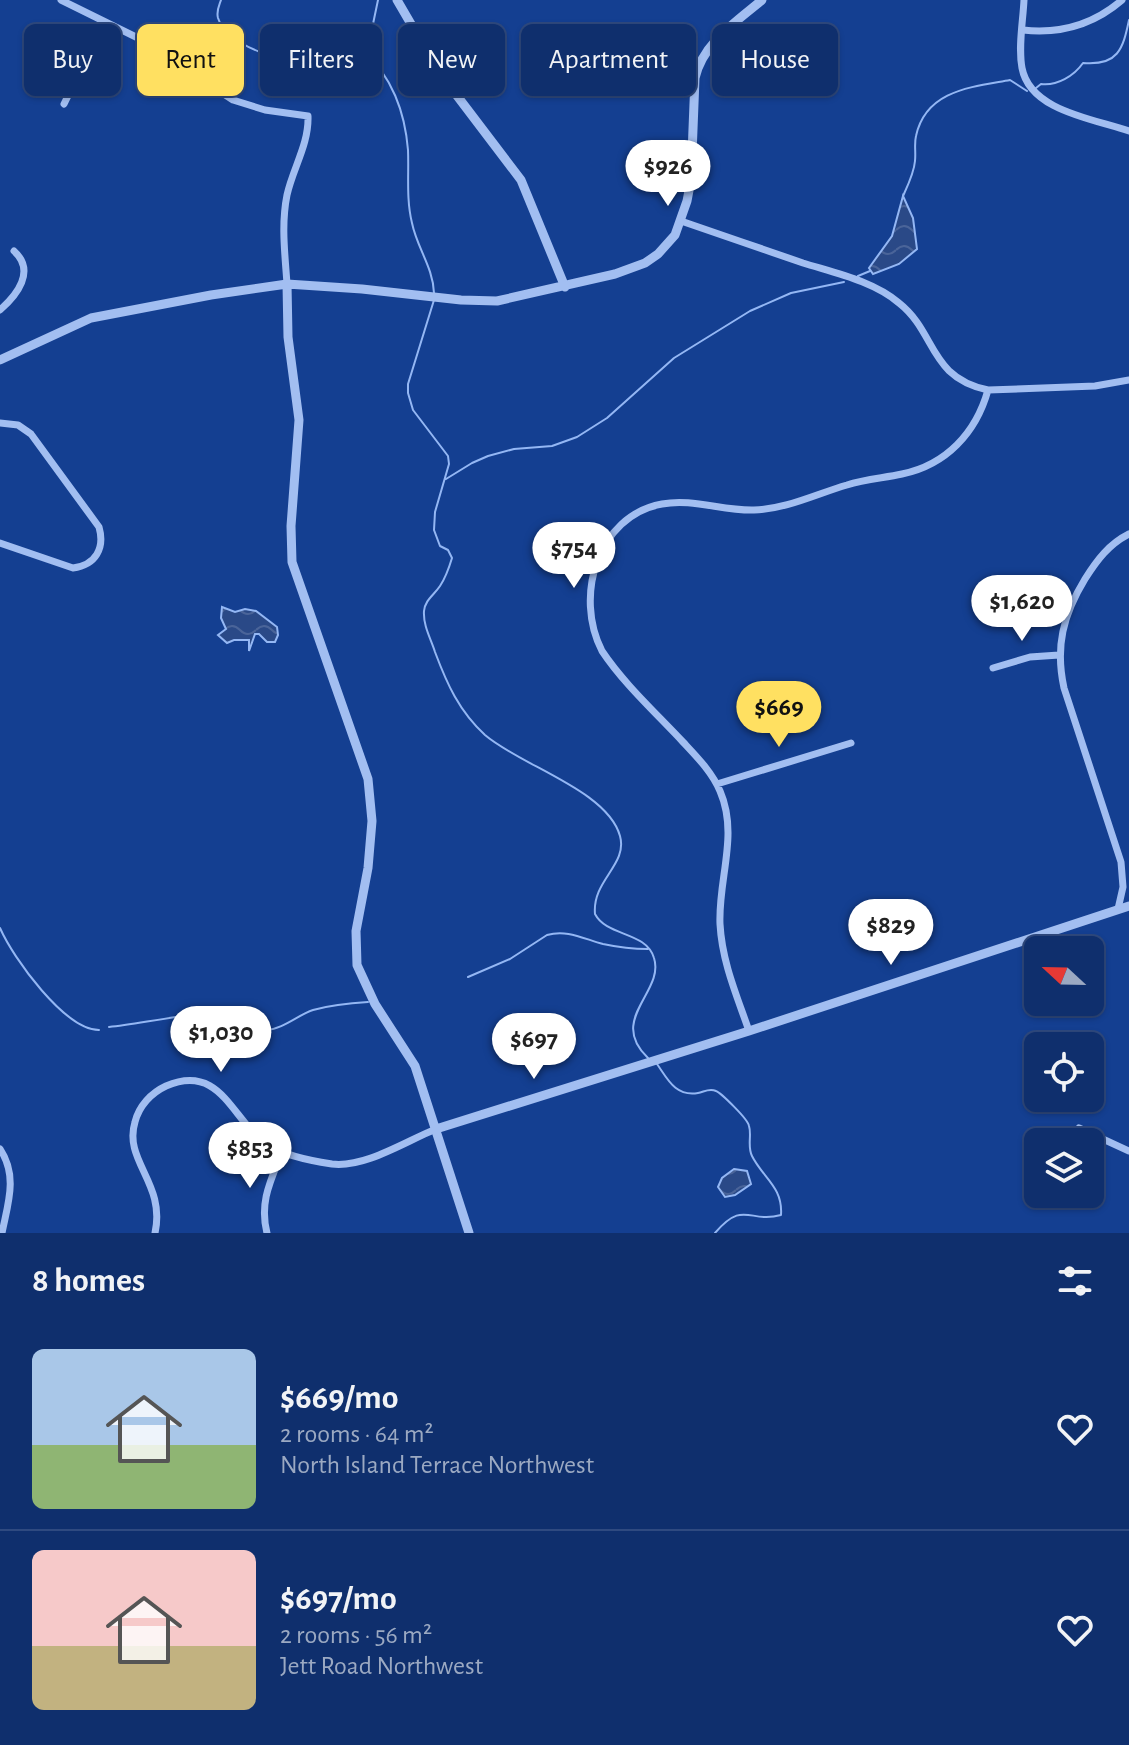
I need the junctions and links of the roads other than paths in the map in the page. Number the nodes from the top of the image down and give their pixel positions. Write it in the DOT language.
graph roads {
  1 [pos="61,0"];
  2 [pos="397,0"];
  3 [pos="762,0"];
  4 [pos="1024,0"];
  5 [pos="1122,0"];
  6 [pos="104,22"];
  7 [pos="1023,30"];
  8 [pos="64,104"];
  9 [pos="1129,131"];
  10 [pos="681,221"];
  11 [pos="14,251"];
  12 [pos="287,284"];
  13 [pos="565,287"];
  14 [pos="0,310"];
  15 [pos="0,360"];
  16 [pos="1129,380"];
  17 [pos="988,390"];
  18 [pos="0,423"];
  19 [pos="1129,534"];
  20 [pos="0,543"];
  21 [pos="1059,655"];
  22 [pos="993,668"];
  23 [pos="851,743"];
  24 [pos="717,784"];
  25 [pos="1129,906"];
  26 [pos="1118,909"];
  27 [pos="749,1031"];
  28 [pos="436,1129"];
  29 [pos="1104,1140"];
  30 [pos="0,1149"];
  31 [pos="1129,1151"];
  32 [pos="282,1152"];
  33 [pos="2,1233"];
  34 [pos="155,1233"];
  35 [pos="267,1233"];
  36 [pos="469,1233"];
  1 -- 6 [label="street"];
  2 -- 13 [label="street"];
  3 -- 10 [label="street"];
  4 -- 7 [label="street"];
  5 -- 7 [label="street"];
  6 -- 8 [label="street"];
  6 -- 12 [label="street"];
  7 -- 9 [label="street"];
  10 -- 13 [label="street"];
  10 -- 17 [label="street"];
  11 -- 14 [label="street"];
  12 -- 13 [label="street"];
  12 -- 15 [label="street"];
  12 -- 28 [label="street"];
  16 -- 17 [label="street"];
  17 -- 24 [label="street"];
  18 -- 20 [label="street"];
  19 -- 21 [label="street"];
  21 -- 22 [label="street"];
  21 -- 26 [label="street"];
  23 -- 24 [label="street"];
  24 -- 27 [label="street"];
  25 -- 26 [label="street"];
  26 -- 27 [label="street"];
  27 -- 28 [label="street"];
  28 -- 32 [label="street"];
  28 -- 36 [label="street"];
  29 -- 31 [label="street"];
  30 -- 33 [label="street"];
  32 -- 34 [label="street"];
  32 -- 35 [label="street"];
}
